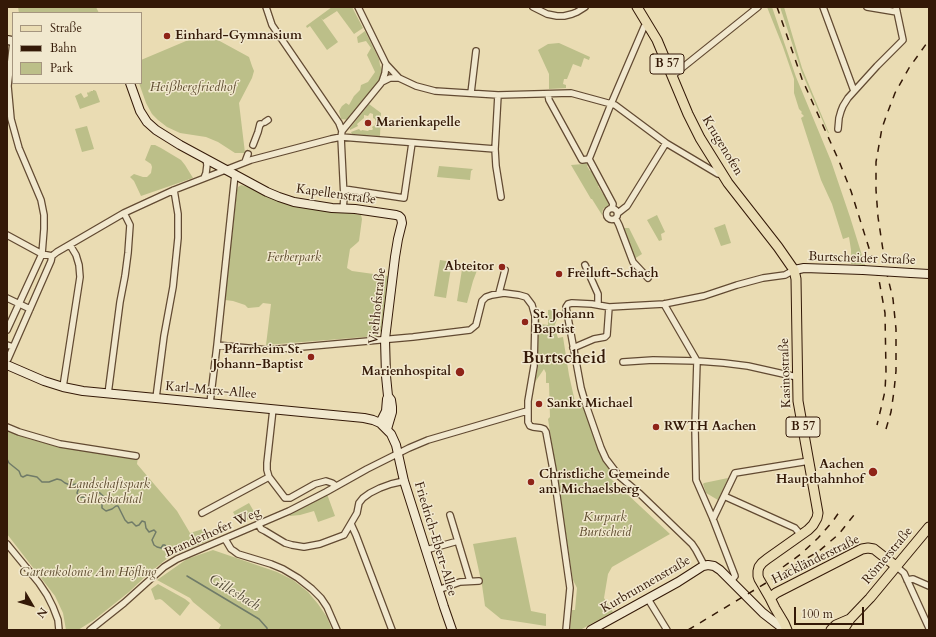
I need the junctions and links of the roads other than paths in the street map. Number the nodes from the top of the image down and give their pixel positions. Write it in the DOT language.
graph roads {
  1 [pos="266,7"];
  2 [pos="358,7"];
  3 [pos="533,7"];
  4 [pos="585,7"];
  5 [pos="637,7"];
  6 [pos="758,7"];
  7 [pos="823,7"];
  8 [pos="867,7"];
  9 [pos="897,9"];
  10 [pos="648,24"];
  11 [pos="12,51"];
  12 [pos="476,51"];
  13 [pos="386,64"];
  14 [pos="672,76"];
  15 [pos="399,78"];
  16 [pos="382,82"];
  17 [pos="130,84"];
  18 [pos="854,91"];
  19 [pos="471,93"];
  20 [pos="548,94"];
  21 [pos="498,95"];
  22 [pos="611,104"];
  23 [pos="265,122"];
  24 [pos="838,129"];
  25 [pos="341,134"];
  26 [pos="412,142"];
  27 [pos="666,143"];
  28 [pos="253,145"];
  29 [pos="495,149"];
  30 [pos="248,154"];
  31 [pos="206,159"];
  32 [pos="589,159"];
  33 [pos="245,162"];
  34 [pos="226,169"];
  35 [pos="235,174"];
  36 [pos="722,174"];
  37 [pos="204,178"];
  38 [pos="344,189"];
  39 [pos="174,190"];
  40 [pos="501,197"];
  41 [pos="612,208"];
  42 [pos="343,209"];
  43 [pos="124,213"];
  44 [pos="617,216"];
  45 [pos="401,218"];
  46 [pos="7,235"];
  47 [pos="70,245"];
  48 [pos="42,254"];
  49 [pos="52,256"];
  50 [pos="585,265"];
  51 [pos="505,270"];
  52 [pos="794,270"];
  53 [pos="929,274"];
  54 [pos="648,278"];
  55 [pos="499,293"];
  56 [pos="7,298"];
  57 [pos="19,304"];
  58 [pos="664,304"];
  59 [pos="598,305"];
  60 [pos="608,307"];
  61 [pos="30,309"];
  62 [pos="7,330"];
  63 [pos="385,339"];
  64 [pos="217,345"];
  65 [pos="10,346"];
  66 [pos="574,348"];
  67 [pos="696,361"];
  68 [pos="7,362"];
  69 [pos="623,362"];
  70 [pos="797,377"];
  71 [pos="62,387"];
  72 [pos="108,394"];
  73 [pos="156,398"];
  74 [pos="210,403"];
  75 [pos="272,409"];
  76 [pos="527,411"];
  77 [pos="383,426"];
  78 [pos="7,427"];
  79 [pos="397,454"];
  80 [pos="136,456"];
  81 [pos="809,461"];
  82 [pos="269,477"];
  83 [pos="404,481"];
  84 [pos="336,486"];
  85 [pos="724,496"];
  86 [pos="202,513"];
  87 [pos="450,515"];
  88 [pos="713,519"];
  89 [pos="351,524"];
  90 [pos="259,525"];
  91 [pos="929,527"];
  92 [pos="801,535"];
  93 [pos="226,539"];
  94 [pos="458,541"];
  95 [pos="7,544"];
  96 [pos="426,550"];
  97 [pos="704,565"];
  98 [pos="896,567"];
  99 [pos="907,580"];
  100 [pos="470,581"];
  101 [pos="479,581"];
  102 [pos="731,581"];
  103 [pos="929,586"];
  104 [pos="438,590"];
  105 [pos="648,598"];
  106 [pos="770,598"];
  107 [pos="850,618"];
  108 [pos="929,628"];
  109 [pos="60,630"];
  110 [pos="90,630"];
  111 [pos="337,630"];
  112 [pos="392,630"];
  113 [pos="452,630"];
  114 [pos="566,630"];
  115 [pos="591,630"];
  116 [pos="667,630"];
  117 [pos="786,630"];
  118 [pos="831,630"];
  119 [pos="843,630"];
  1 -- 25 [label="street"];
  2 -- 13 [label="street"];
  3 -- 4 [label="street"];
  5 -- 10 [label="main road, B 57"];
  6 -- 14 [label="street"];
  7 -- 18 [label="street"];
  8 -- 9 [label="street"];
  9 -- 18 [label="street"];
  10 -- 14 [label="main road, Krugenofen / B 57"];
  10 -- 22 [label="street"];
  11 -- 48 [label="street"];
  12 -- 19 [label="street"];
  13 -- 15 [label="street"];
  13 -- 16 [label="street"];
  14 -- 36 [label="main road, Krugenofen / B 57"];
  15 -- 16 [label="street"];
  15 -- 19 [label="street"];
  16 -- 25 [label="street"];
  17 -- 31 [label="main road, Kapellenstraße"];
  18 -- 24 [label="street"];
  19 -- 21 [label="street"];
  20 -- 21 [label="street"];
  20 -- 22 [label="street"];
  20 -- 32 [label="street"];
  21 -- 29 [label="street"];
  22 -- 27 [label="street"];
  22 -- 32 [label="street"];
  23 -- 28 [label="street"];
  25 -- 26 [label="street"];
  25 -- 33 [label="street"];
  25 -- 38 [label="street"];
  26 -- 29 [label="street"];
  26 -- 38 [label="street, Kapellenstraße"];
  27 -- 36 [label="street"];
  27 -- 44 [label="street"];
  29 -- 40 [label="street"];
  30 -- 33 [label="street"];
  31 -- 34 [label="main road, Kapellenstraße"];
  31 -- 37 [label="street"];
  32 -- 41 [label="street"];
  33 -- 34 [label="street"];
  34 -- 35 [label="main road, Kapellenstraße"];
  34 -- 37 [label="street"];
  35 -- 42 [label="main road, Kapellenstraße"];
  35 -- 64 [label="street"];
  36 -- 52 [label="main road, Krugenofen / B 57"];
  37 -- 39 [label="street"];
  38 -- 42 [label="street"];
  39 -- 43 [label="street"];
  39 -- 73 [label="street"];
  41 -- 44 [label="street"];
  41 -- 44 [label="street"];
  42 -- 45 [label="main road, Kapellenstraße"];
  43 -- 47 [label="street"];
  43 -- 72 [label="street"];
  44 -- 54 [label="street"];
  45 -- 63 [label="main road, Viehhofstraße"];
  46 -- 48 [label="street"];
  47 -- 49 [label="street"];
  47 -- 71 [label="street"];
  48 -- 49 [label="street"];
  48 -- 57 [label="street"];
  49 -- 61 [label="street"];
  50 -- 59 [label="street"];
  51 -- 55 [label="street"];
  52 -- 53 [label="main road, Burtscheider Straße, bridge"];
  52 -- 58 [label="street"];
  52 -- 70 [label="main road, Kasinostraße / B 57"];
  55 -- 63 [label="street"];
  55 -- 76 [label="street"];
  56 -- 57 [label="street"];
  57 -- 61 [label="street"];
  57 -- 62 [label="street"];
  58 -- 60 [label="street"];
  58 -- 67 [label="street"];
  59 -- 60 [label="street"];
  59 -- 66 [label="street"];
  60 -- 66 [label="street"];
  61 -- 65 [label="street"];
  63 -- 64 [label="street"];
  63 -- 77 [label="main road, Viehhofstraße"];
  64 -- 74 [label="street"];
  65 -- 68 [label="street"];
  66 -- 97 [label="street"];
  67 -- 69 [label="street"];
  67 -- 70 [label="street"];
  67 -- 88 [label="street"];
  68 -- 71 [label="main road, Karl-Marx-Allee"];
  70 -- 81 [label="main road, Kasinostraße / B 57"];
  71 -- 72 [label="main road, Karl-Marx-Allee"];
  72 -- 73 [label="main road, Karl-Marx-Allee"];
  73 -- 74 [label="main road, Karl-Marx-Allee"];
  74 -- 75 [label="main road, Karl-Marx-Allee"];
  75 -- 77 [label="main road, Karl-Marx-Allee"];
  75 -- 82 [label="street"];
  76 -- 79 [label="street, Branderhofer Weg"];
  76 -- 114 [label="street"];
  77 -- 79 [label="main road"];
  78 -- 80 [label="street"];
  79 -- 83 [label="main road, Friedrich-Ebert-Allee"];
  79 -- 84 [label="street, Branderhofer Weg"];
  81 -- 85 [label="street"];
  81 -- 92 [label="main road, Kasinostraße / B 57"];
  82 -- 84 [label="street"];
  82 -- 86 [label="street"];
  83 -- 89 [label="street"];
  83 -- 96 [label="main road, Friedrich-Ebert-Allee"];
  84 -- 90 [label="street, Branderhofer Weg"];
  85 -- 88 [label="street"];
  85 -- 92 [label="street"];
  87 -- 94 [label="street"];
  88 -- 102 [label="street"];
  89 -- 90 [label="street"];
  89 -- 112 [label="street"];
  90 -- 93 [label="street, Branderhofer Weg"];
  91 -- 98 [label="main road, Römerstraße"];
  92 -- 106 [label="main road, Kasinostraße / B 57"];
  93 -- 110 [label="street, Branderhofer Weg"];
  93 -- 111 [label="street"];
  94 -- 96 [label="street"];
  94 -- 100 [label="street"];
  95 -- 109 [label="street"];
  96 -- 104 [label="main road, Friedrich-Ebert-Allee"];
  97 -- 102 [label="main road, Kurbrunnenstraße"];
  97 -- 105 [label="main road, Kurbrunnenstraße"];
  98 -- 99 [label="street"];
  98 -- 106 [label="main road, Hackländerstraße"];
  98 -- 107 [label="main road, Römerstraße"];
  99 -- 103 [label="street"];
  99 -- 108 [label="street"];
  100 -- 101 [label="street"];
  100 -- 104 [label="street"];
  102 -- 117 [label="main road, Kurbrunnenstraße"];
  104 -- 113 [label="main road, Friedrich-Ebert-Allee"];
  105 -- 115 [label="main road, Kurbrunnenstraße"];
  105 -- 116 [label="street"];
  106 -- 117 [label="main road, Kasinostraße / B 57"];
  107 -- 118 [label="main road, Römerstraße"];
  107 -- 119 [label="main road, Römerstraße"];
}
